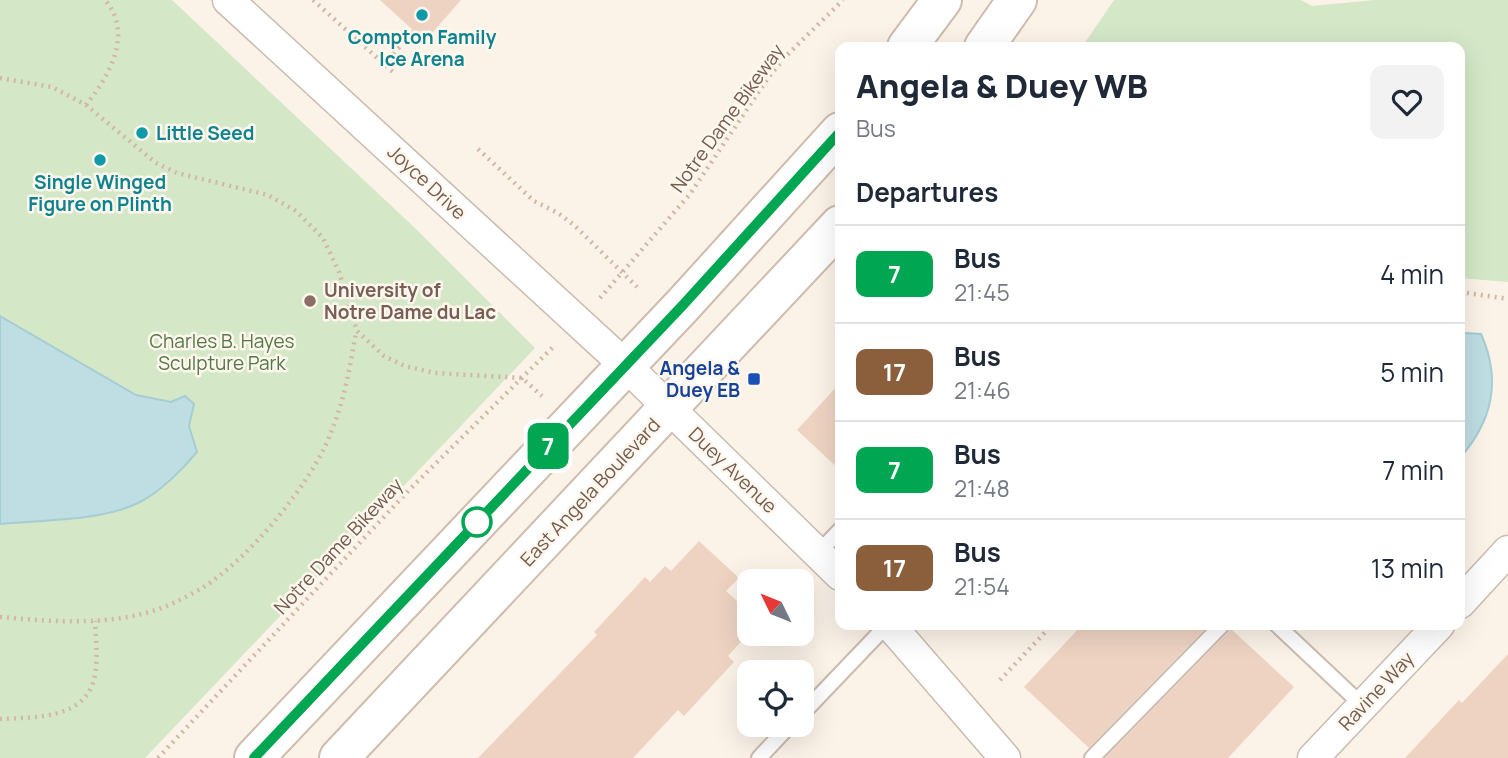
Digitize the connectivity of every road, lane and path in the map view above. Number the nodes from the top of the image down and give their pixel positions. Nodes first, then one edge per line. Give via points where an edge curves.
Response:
1 (105, 0) edge
2 (228, 0) edge
3 (313, 0) edge
4 (843, 0) edge
5 (942, 0) edge
6 (1017, 0) edge
7 (414, 31) dead end
8 (911, 42) edge
9 (988, 42) edge
10 (384, 64) junction
11 (395, 74) dead end
12 (0, 78) edge
13 (86, 105) junction
14 (835, 138) edge
15 (478, 149) dead end
16 (835, 230) edge
17 (622, 272) junction
18 (610, 287) dead end
19 (637, 287) dead end
20 (1465, 293) edge
21 (1508, 299) edge
22 (356, 331) junction
23 (544, 357) dead end
24 (625, 365) junction
25 (522, 378) junction
26 (542, 396) dead end
27 (670, 407) junction
28 (835, 535) edge
29 (1508, 551) edge
30 (818, 553) junction
31 (835, 570) edge
32 (1465, 598) edge
33 (0, 617) edge
34 (95, 621) junction
35 (883, 630) edge
36 (892, 630) edge
37 (1047, 630) edge
38 (1217, 630) edge
39 (1282, 630) edge
40 (1434, 630) edge
41 (1000, 680) dead end
42 (814, 702) edge
43 (1363, 706) junction
44 (0, 719) edge
45 (779, 737) edge
46 (158, 758) edge
47 (254, 758) edge
48 (339, 758) edge
49 (759, 758) edge
50 (1005, 758) edge
51 (1092, 758) edge
52 (1313, 758) edge

1 - 13 path via 117,23 117,46 102,85
2 - 24 street, Joyce Drive
3 - 10 path
4 - 17 path, Notre Dame Bikeway via 785,57 690,194
5 - 8 main road
6 - 9 main road
7 - 10 path
10 - 11 path
12 - 13 path via 52,88
13 - 22 path via 156,163 177,173 268,195 296,211 323,238 339,272
14 - 24 main road
15 - 17 path via 534,201 574,225
16 - 27 main road, East Angela Boulevard
17 - 18 path, Notre Dame Bikeway
17 - 19 path
20 - 21 path
22 - 25 path via 384,356 405,366 435,373
22 - 34 path via 330,437 309,477 251,546 204,587 176,603 139,615
23 - 25 path, Notre Dame Bikeway
24 - 27 street, Duey Avenue
24 - 47 main road
25 - 26 path
25 - 46 path, Notre Dame Bikeway via 411,488
27 - 30 street, Duey Avenue
27 - 48 main road, East Angela Boulevard
28 - 30 lane
29 - 32 street
30 - 31 street, Duey Avenue
33 - 34 path
34 - 44 path via 95,678 78,704 53,715
35 - 42 lane
36 - 50 street
37 - 41 path
38 - 51 lane
39 - 43 lane
40 - 43 street, Ravine Way
43 - 52 street, Ravine Way
45 - 49 lane

